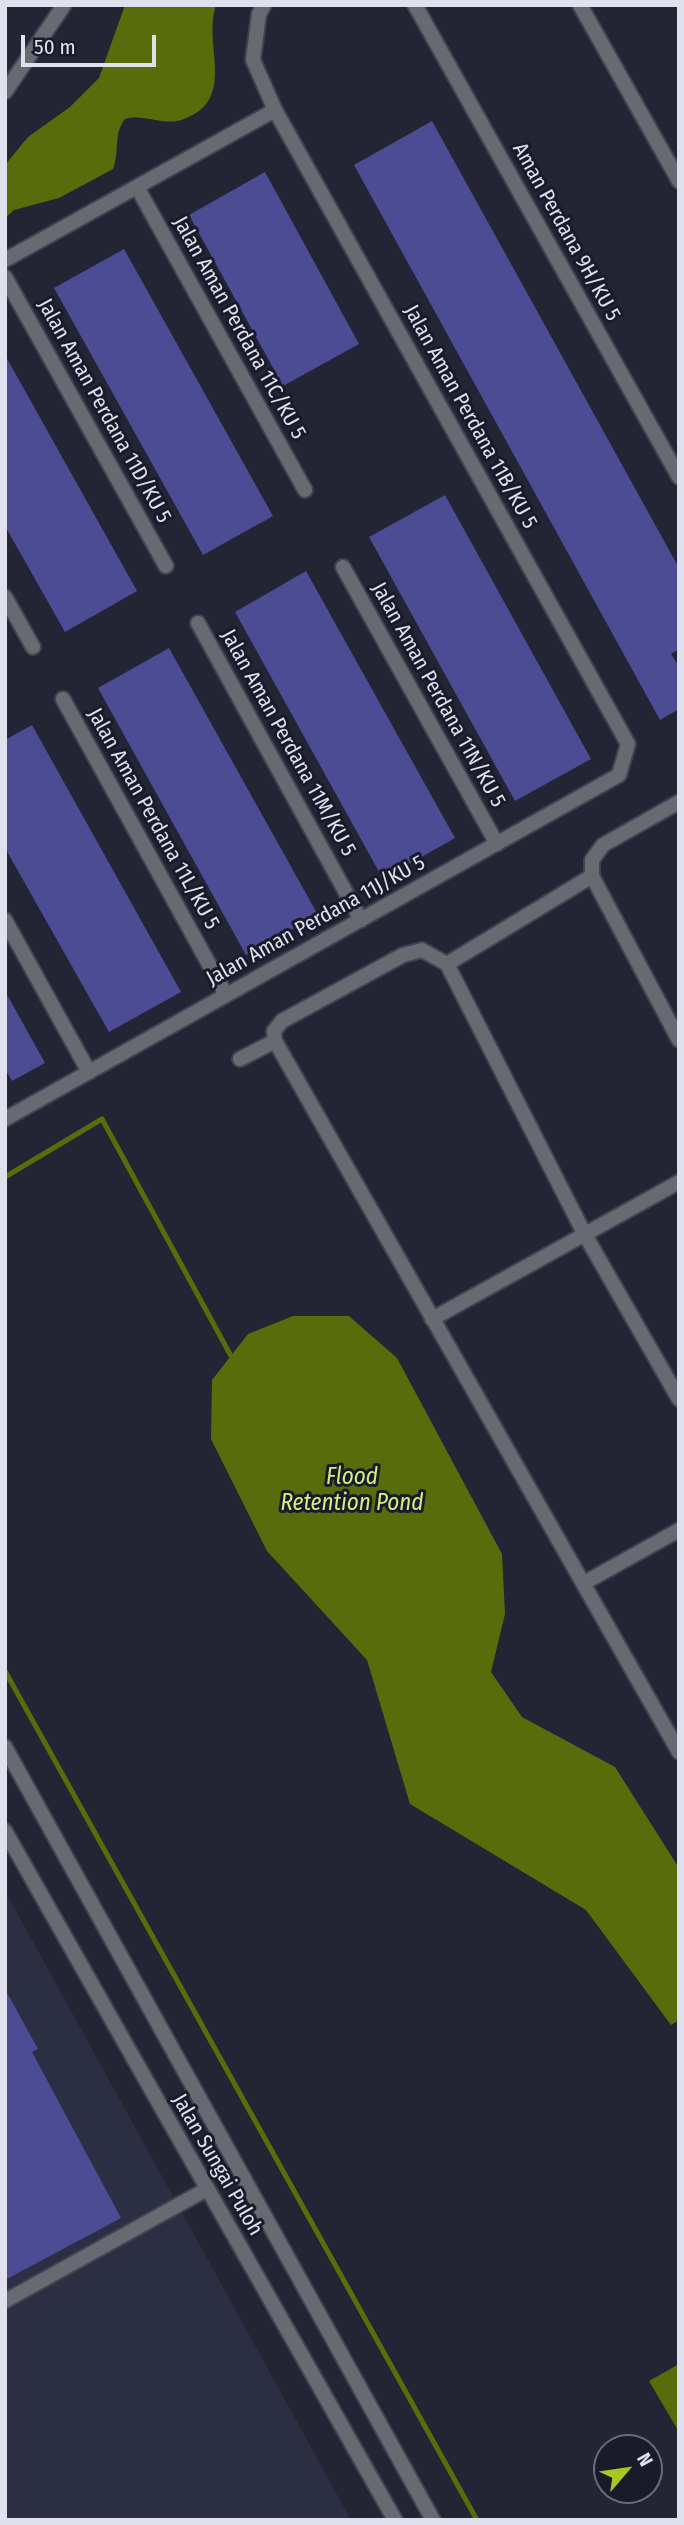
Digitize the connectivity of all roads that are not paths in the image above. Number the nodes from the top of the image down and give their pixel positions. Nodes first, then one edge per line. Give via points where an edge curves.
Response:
1 (64, 5) edge
2 (264, 5) edge
3 (580, 5) edge
4 (418, 6) edge
5 (5, 92) edge
6 (275, 110) junction
7 (679, 181) edge
8 (137, 187) junction
9 (5, 260) edge
10 (5, 277) edge
11 (679, 477) edge
12 (305, 489) dead end
13 (166, 566) dead end
14 (343, 567) dead end
15 (5, 597) edge
16 (198, 623) dead end
17 (33, 647) dead end
18 (63, 699) dead end
19 (628, 744) joint
20 (679, 802) edge
21 (497, 844) junction
22 (592, 876) junction
23 (5, 920) edge
24 (361, 920) junction
25 (447, 964) junction
26 (226, 995) junction
27 (679, 1040) edge
28 (275, 1041) junction
29 (240, 1059) dead end
30 (89, 1072) junction
31 (5, 1119) edge
32 (679, 1182) edge
33 (584, 1233) junction
34 (432, 1319) junction
35 (679, 1399) edge
36 (679, 1530) edge
37 (584, 1583) junction
38 (5, 1747) edge
39 (679, 1752) edge
40 (5, 1831) edge
41 (206, 2189) junction
42 (5, 2301) edge
43 (395, 2520) edge
44 (433, 2520) edge

1 - 5 street
2 - 6 street, Jalan Aman Perdana 11B/KU 5 via 253,60
3 - 7 street
4 - 11 street, Aman Perdana 9H/KU 5
6 - 8 street
6 - 19 street, Jalan Aman Perdana 11B/KU 5
8 - 9 street
8 - 12 street, Jalan Aman Perdana 11C/KU 5
10 - 13 street, Jalan Aman Perdana 11D/KU 5
14 - 21 street, Jalan Aman Perdana 11N/KU 5
15 - 17 street
16 - 24 street, Jalan Aman Perdana 11M/KU 5
18 - 26 street, Jalan Aman Perdana 11L/KU 5
19 - 21 street, Jalan Aman Perdana 11J/KU 5 via 619,775
20 - 22 street via 603,845 592,860
21 - 24 street, Jalan Aman Perdana 11J/KU 5
22 - 25 street
22 - 27 street
23 - 30 street
24 - 26 street, Jalan Aman Perdana 11J/KU 5
25 - 28 street via 422,950 403,955 282,1021 274,1031
25 - 33 street
26 - 30 street, Jalan Aman Perdana 11J/KU 5
28 - 29 street
28 - 34 street
30 - 31 street, Jalan Aman Perdana 11J/KU 5
32 - 33 street
33 - 34 street
33 - 35 street
34 - 37 street
36 - 37 street
37 - 39 street
38 - 44 street
40 - 41 street, Jalan Sungai Puloh
41 - 42 street
41 - 43 street, Jalan Sungai Puloh

